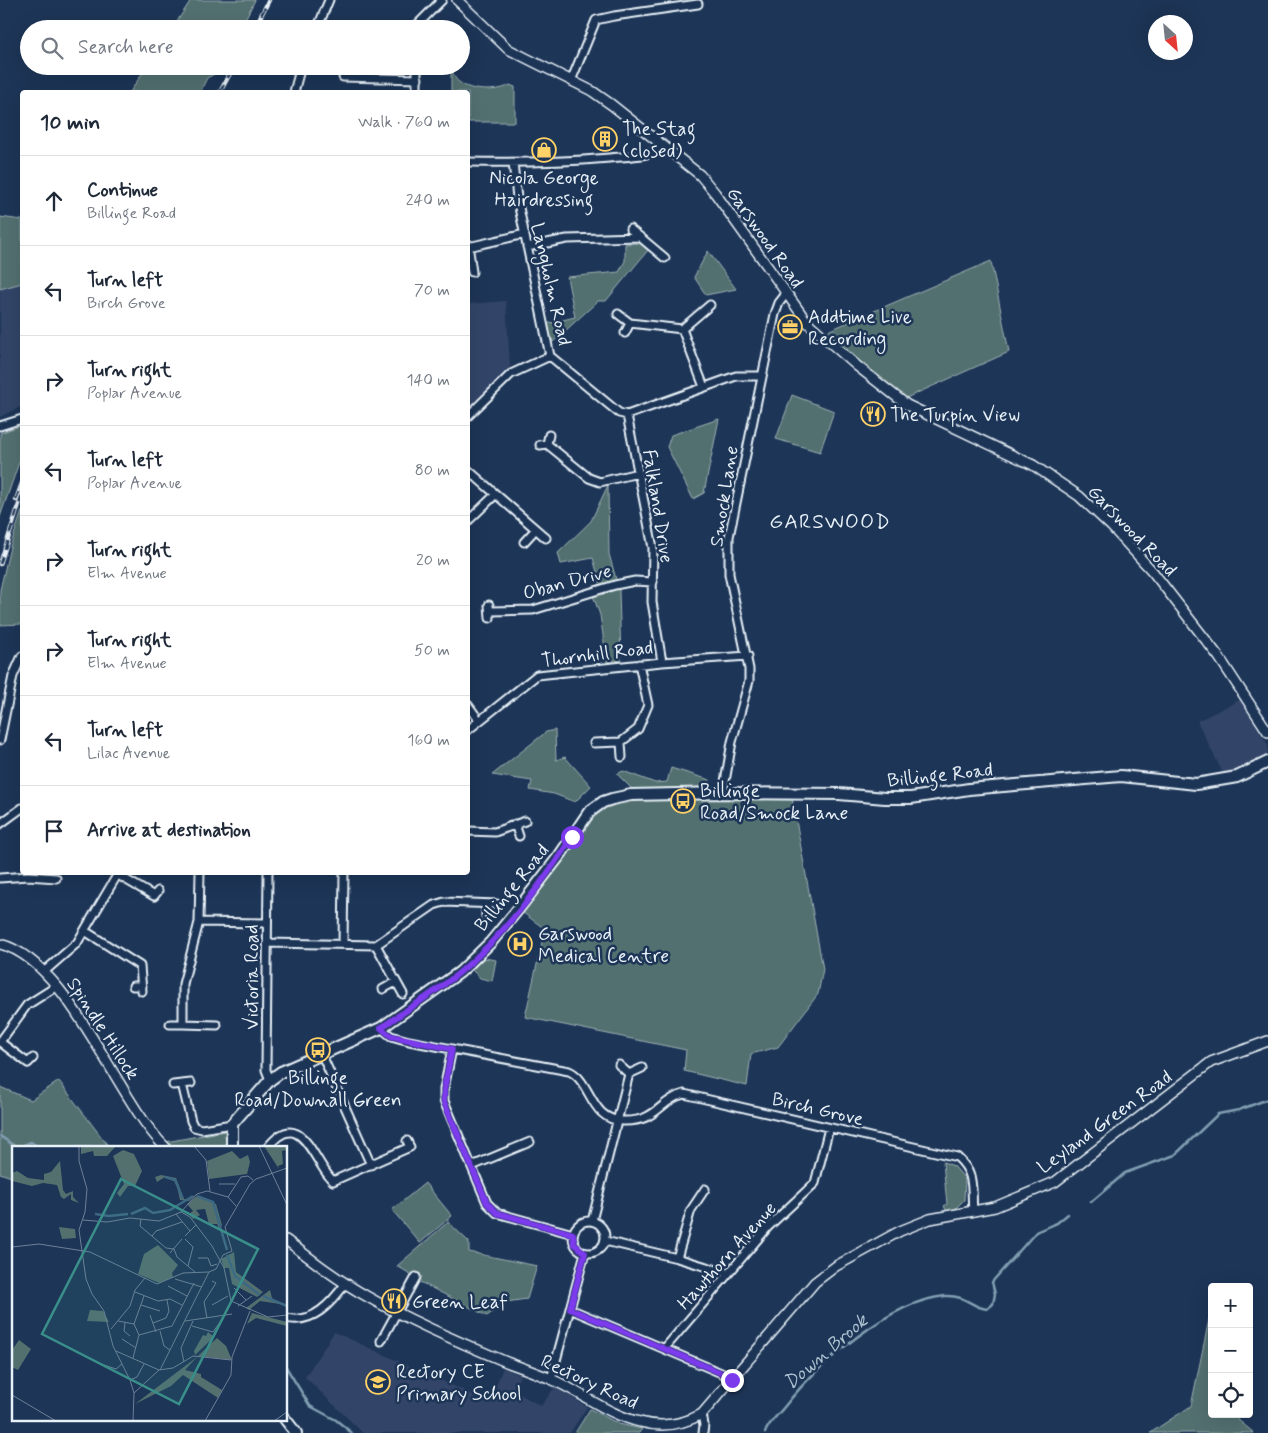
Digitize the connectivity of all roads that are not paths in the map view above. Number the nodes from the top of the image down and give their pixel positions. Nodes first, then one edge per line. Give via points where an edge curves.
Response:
1 (329, 0) edge
2 (442, 0) edge
3 (457, 0) edge
4 (698, 4) dead end
5 (321, 20) edge
6 (423, 20) edge
7 (299, 75) edge
8 (418, 75) edge
9 (343, 76) dead end
10 (358, 77) joint
11 (418, 79) junction
12 (571, 81) junction
13 (295, 90) edge
14 (418, 90) edge
15 (665, 148) junction
16 (470, 162) edge
17 (513, 163) junction
18 (630, 229) dead end
19 (525, 234) junction
20 (640, 237) junction
21 (470, 245) edge
22 (527, 247) junction
23 (470, 258) edge
24 (665, 258) dead end
25 (472, 272) dead end
26 (786, 294) junction
27 (710, 306) dead end
28 (618, 314) dead end
29 (630, 323) junction
30 (682, 329) junction
31 (625, 333) dead end
32 (550, 356) junction
33 (761, 376) junction
34 (704, 387) junction
35 (470, 414) edge
36 (627, 415) junction
37 (20, 420) edge
38 (0, 426) edge
39 (549, 435) dead end
40 (470, 472) edge
41 (638, 473) junction
42 (495, 495) junction
43 (470, 519) edge
44 (535, 530) junction
45 (546, 538) dead end
46 (524, 542) dead end
47 (653, 582) junction
48 (490, 612) dead end
49 (748, 656) junction
50 (20, 660) edge
51 (662, 662) junction
52 (639, 664) junction
53 (470, 708) edge
54 (480, 720) junction
55 (470, 728) edge
56 (1268, 732) edge
57 (0, 740) edge
58 (594, 742) dead end
59 (621, 742) junction
60 (622, 757) dead end
61 (1268, 762) edge
62 (723, 793) junction
63 (20, 809) edge
64 (525, 821) dead end
65 (0, 824) edge
66 (515, 824) junction
67 (470, 831) edge
68 (520, 836) dead end
69 (34, 875) edge
70 (48, 875) edge
71 (118, 875) edge
72 (121, 875) edge
73 (200, 875) edge
74 (268, 875) edge
75 (344, 875) edge
76 (0, 878) edge
77 (56, 878) dead end
78 (157, 895) dead end
79 (486, 904) junction
80 (497, 904) dead end
81 (486, 916) dead end
82 (199, 922) junction
83 (267, 923) junction
84 (85, 931) junction
85 (267, 943) junction
86 (0, 944) edge
87 (343, 944) junction
88 (376, 945) junction
89 (45, 971) junction
90 (396, 982) junction
91 (57, 986) junction
92 (133, 986) dead end
93 (383, 989) dead end
94 (402, 994) dead end
95 (170, 1024) dead end
96 (182, 1024) junction
97 (217, 1025) dead end
98 (381, 1028) junction
99 (1268, 1041) edge
100 (452, 1049) junction
101 (321, 1053) junction
102 (33, 1058) dead end
103 (619, 1065) dead end
104 (642, 1068) dead end
105 (629, 1074) junction
106 (270, 1080) junction
107 (191, 1082) dead end
108 (182, 1084) junction
109 (173, 1085) dead end
110 (619, 1121) junction
111 (232, 1124) junction
112 (829, 1128) junction
113 (407, 1141) dead end
114 (530, 1142) dead end
115 (164, 1146) edge
116 (232, 1146) edge
117 (269, 1146) edge
118 (371, 1165) junction
119 (472, 1166) junction
120 (705, 1189) dead end
121 (973, 1212) junction
122 (592, 1221) junction
123 (573, 1234) junction
124 (288, 1241) edge
125 (605, 1241) junction
126 (585, 1253) junction
127 (677, 1258) junction
128 (727, 1273) junction
129 (416, 1277) dead end
130 (346, 1283) junction
131 (570, 1309) junction
132 (398, 1312) junction
133 (288, 1318) edge
134 (381, 1341) dead end
135 (665, 1348) junction
136 (551, 1379) junction
137 (732, 1380) junction
138 (702, 1414) junction
139 (286, 1420) edge
140 (296, 1433) edge
141 (703, 1433) edge

1 - 5 street
2 - 6 street
3 - 12 street, Garswood Road via 508,49
4 - 12 street via 596,20
7 - 13 street
8 - 11 street
9 - 10 street
10 - 11 street
11 - 14 street
12 - 15 street, Garswood Road via 612,104
15 - 17 street via 654,154
15 - 26 street, Garswood Road via 700,175 712,189
16 - 17 street
17 - 19 street, Langholm Road
18 - 20 street
19 - 21 street
19 - 22 street, Langholm Road
20 - 22 street via 567,239
20 - 24 street
22 - 32 street, Langholm Road
23 - 25 street
26 - 33 street, Smock Lane via 775,314
26 - 56 street, Garswood Road via 807,322 907,406 1021,459 1079,496 1153,572 1219,657
27 - 30 street
28 - 29 street
29 - 30 street
29 - 31 street
30 - 34 street
32 - 35 street via 511,374
32 - 36 street, Langholm Road via 619,413
33 - 34 street via 736,376
33 - 49 street, Smock Lane via 729,537 729,574
34 - 36 street
36 - 41 street, Falkland Drive
37 - 38 street
39 - 41 street via 544,445 588,478 600,482
40 - 42 street
41 - 47 street, Falkland Drive via 653,548
42 - 43 street
42 - 44 street
44 - 45 street
44 - 46 street
47 - 48 street, Oban Drive via 615,585 533,610
47 - 51 street, Falkland Drive via 652,602
49 - 51 street, Thornhill Road
49 - 62 street, Smock Lane via 749,681 732,742
50 - 57 street via 13,676
51 - 52 street, Thornhill Road
52 - 54 street, Thornhill Road via 537,675
52 - 59 street via 648,705 638,729
53 - 54 street
54 - 55 street, Thornhill Road
58 - 59 street
59 - 60 street
61 - 62 main road, Billinge Road via 1237,777 1196,784 1121,776 970,789 911,798
62 - 98 main road, Billinge Road via 630,795 595,807 491,942 451,979
63 - 65 street
64 - 66 street
66 - 67 street via 495,832
66 - 68 street
69 - 76 street
70 - 77 street
71 - 84 street
72 - 78 street
73 - 82 street
74 - 83 street, Victoria Road
75 - 87 street
79 - 80 street
79 - 81 street
79 - 88 street via 434,904
82 - 83 street
82 - 96 street via 183,984
83 - 85 street, Victoria Road
84 - 89 street via 68,952
84 - 92 street via 140,966 142,989
85 - 87 street
85 - 106 street, Victoria Road via 266,1070
86 - 89 street, Spindle Hillock via 23,954
87 - 88 street
88 - 90 street
89 - 91 street, Spindle Hillock
90 - 93 street
90 - 94 street
91 - 102 street via 27,1005 0,1042 28,1063
91 - 115 street, Spindle Hillock
95 - 96 street
96 - 97 street
98 - 100 street via 391,1036
98 - 101 main road, Billinge Road
99 - 121 street, Leyland Green Road via 1211,1062 1055,1182 995,1207
100 - 110 street via 569,1071 580,1078 596,1107
100 - 119 street via 444,1102
101 - 106 main road, Billinge Road
101 - 118 street
103 - 105 street
104 - 105 street
105 - 110 street
106 - 111 main road, Billinge Road
107 - 108 street
108 - 109 street
108 - 111 street via 194,1127 202,1129
110 - 112 street, Birch Grove via 650,1116 670,1100 684,1094
110 - 122 street
111 - 116 main road
112 - 121 street, Birch Grove via 957,1157 971,1176
112 - 128 street, Hawthorn Avenue via 816,1183 768,1227
113 - 118 street via 410,1146
114 - 119 street
117 - 118 street via 276,1136 291,1130 304,1140 333,1181
119 - 123 street via 487,1203 497,1213
120 - 127 street via 691,1210
121 - 137 street, Leyland Green Road via 930,1219 825,1273
122 - 123 street via 582,1222
122 - 125 street via 601,1226
123 - 126 street via 574,1244
124 - 130 street, Rectory Road
125 - 126 street via 595,1252
125 - 127 street
126 - 131 street
127 - 128 street
128 - 135 street, Hawthorn Avenue
129 - 132 street
130 - 132 street, Rectory Road
130 - 133 street via 326,1308 298,1320
131 - 135 street
131 - 136 street
132 - 134 street
132 - 136 street, Rectory Road
135 - 137 street
136 - 138 street, Rectory Road via 617,1415 640,1422 675,1424
137 - 138 street, Leyland Green Road
138 - 141 street
139 - 140 main road

